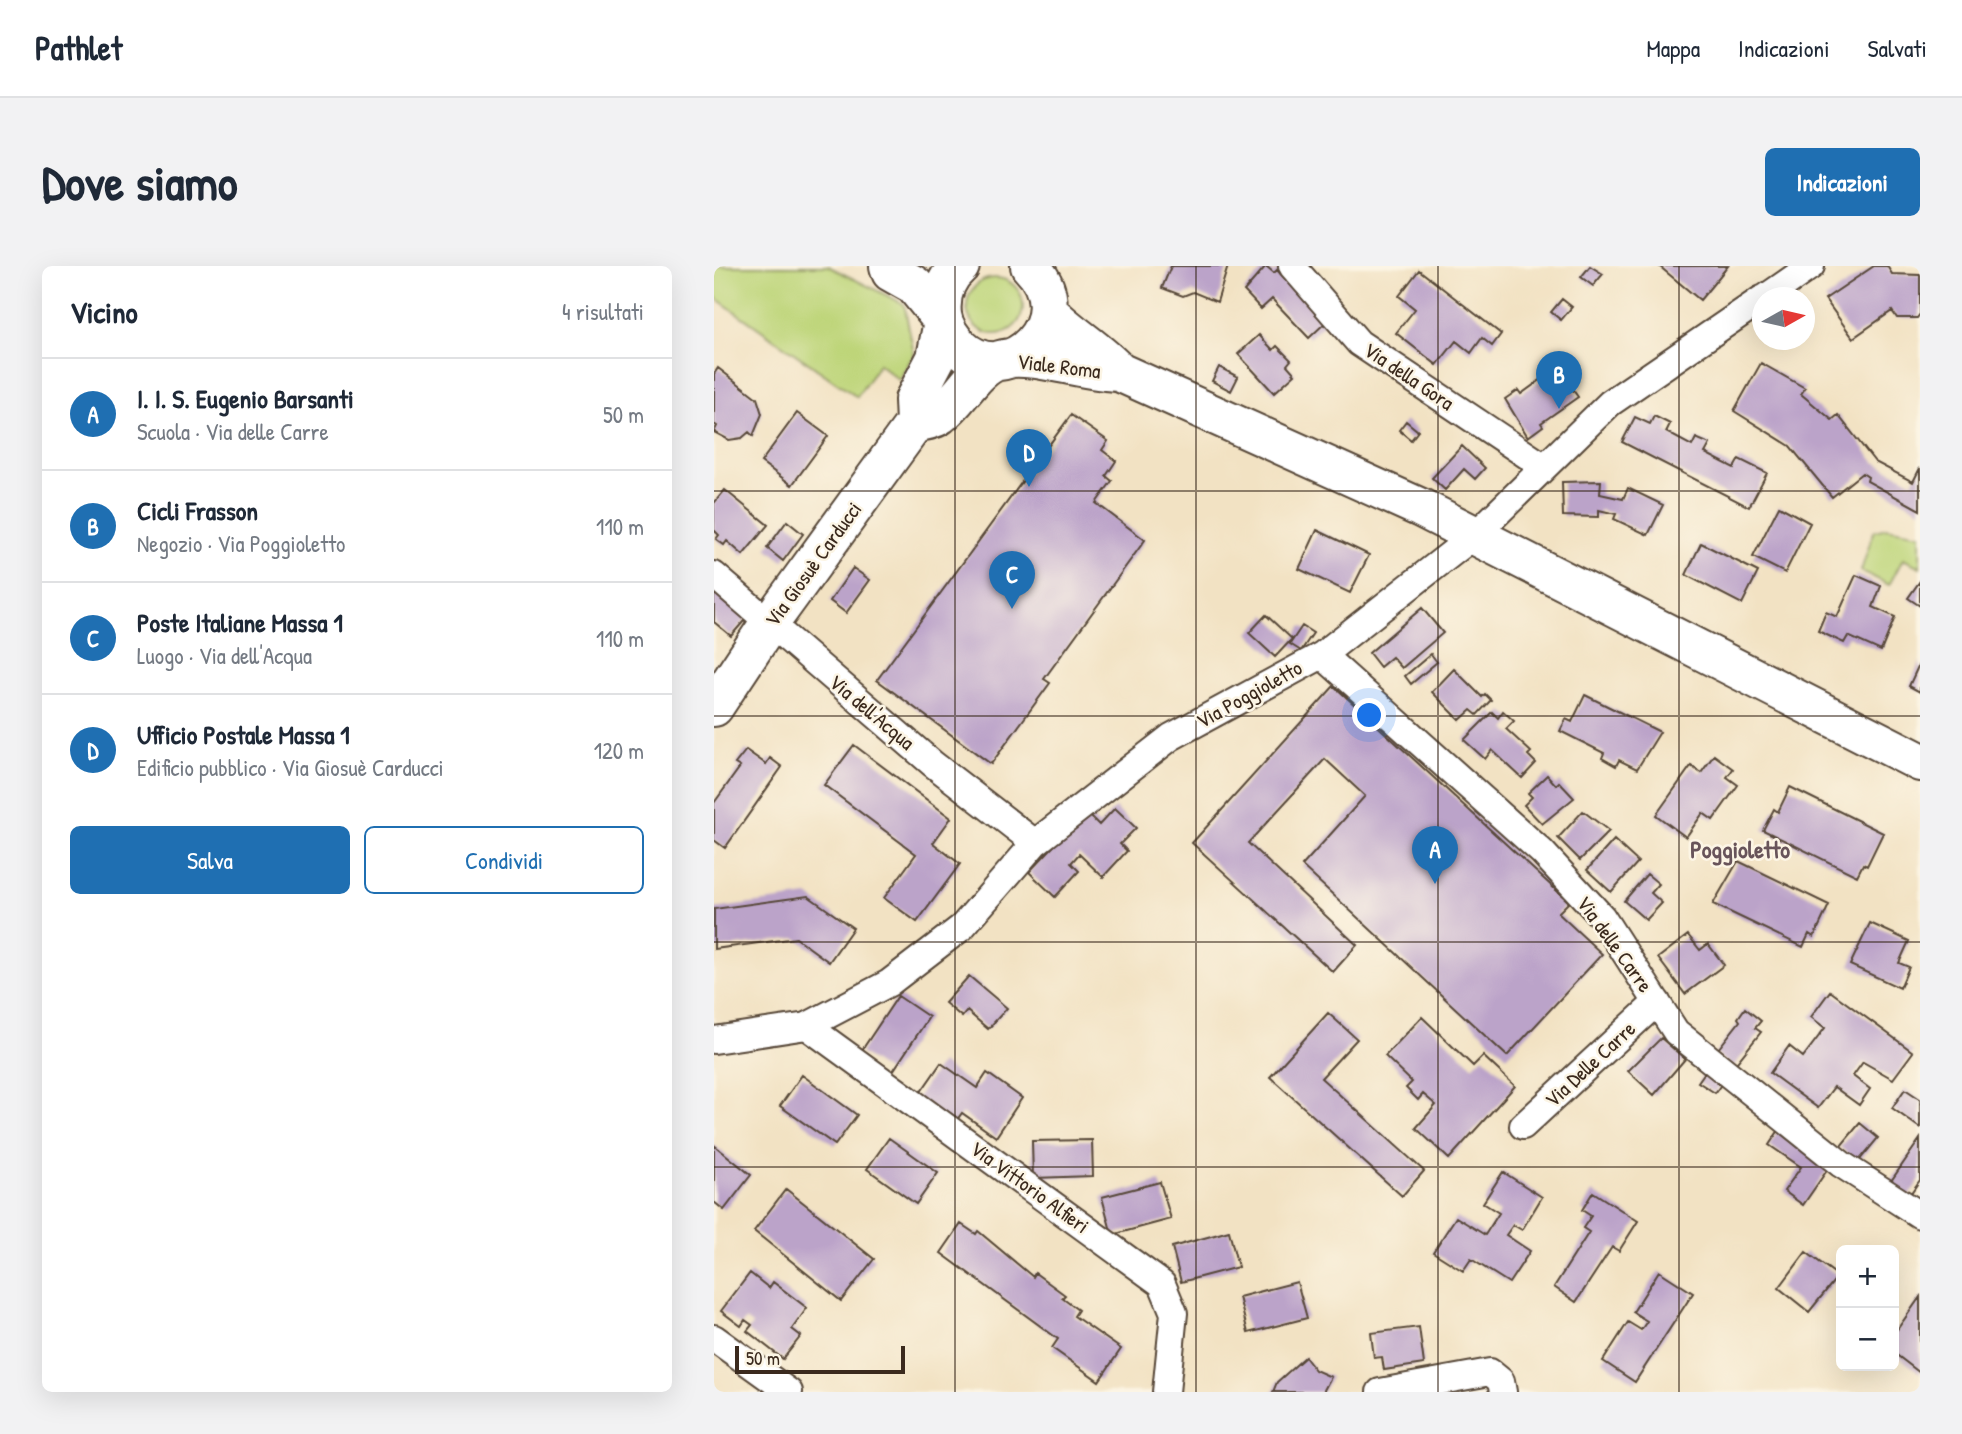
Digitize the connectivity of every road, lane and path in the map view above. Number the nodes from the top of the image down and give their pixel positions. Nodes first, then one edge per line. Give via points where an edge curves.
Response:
1 (889, 266) edge
2 (960, 266) edge
3 (1292, 266) edge
4 (1811, 266) edge
5 (1045, 284) edge
6 (1780, 287) edge
7 (1752, 306) edge
8 (943, 321) junction
9 (1000, 360) junction
10 (1118, 372) junction
11 (915, 423) junction
12 (1543, 466) junction
13 (1475, 535) junction
14 (714, 575) edge
15 (769, 624) junction
16 (1322, 655) junction
17 (714, 707) edge
18 (1920, 762) edge
19 (1035, 843) junction
20 (1657, 1002) junction
21 (807, 1026) junction
22 (714, 1040) edge
23 (1522, 1126) dead end
24 (1920, 1215) edge
25 (714, 1338) edge
26 (789, 1392) edge
27 (1166, 1392) edge
28 (1380, 1392) edge
29 (1503, 1392) edge

1 - 8 main road via 891,272 914,285
2 - 8 main road, Via Giosuè Carducci via 946,284 941,302
3 - 12 street, Via della Gora via 1359,343
4 - 6 street, Via Poggioletto
5 - 9 main road via 1044,329 1018,355
5 - 10 main road via 1072,334
7 - 12 street, Via Poggioletto via 1610,403
8 - 9 main road, Viale Roma via 964,351 981,359
8 - 11 main road, Via Giosuè Carducci via 936,358 914,400
9 - 10 main road, Viale Roma
9 - 11 main road via 979,374 939,417
10 - 13 main road
11 - 15 main road, Via Giosuè Carducci
12 - 13 street, Via Poggioletto
13 - 16 street, Via Poggioletto
13 - 18 main road
14 - 15 street, Via dell'Acqua
15 - 17 main road, Via Giosuè Carducci
15 - 19 street, Via dell'Acqua via 933,764
16 - 19 street, Via Poggioletto via 1171,737
16 - 20 street, Via delle Carre via 1542,852 1602,916
19 - 21 street, Via Poggioletto via 962,927 889,983
20 - 23 street, Via Delle Carre
20 - 24 street, Via delle Carre via 1676,1032 1841,1164
21 - 22 street, Via Poggioletto
21 - 27 street, Via Vittorio Alfieri via 1162,1284 1174,1313
25 - 26 street
28 - 29 street via 1490,1372 1501,1381

